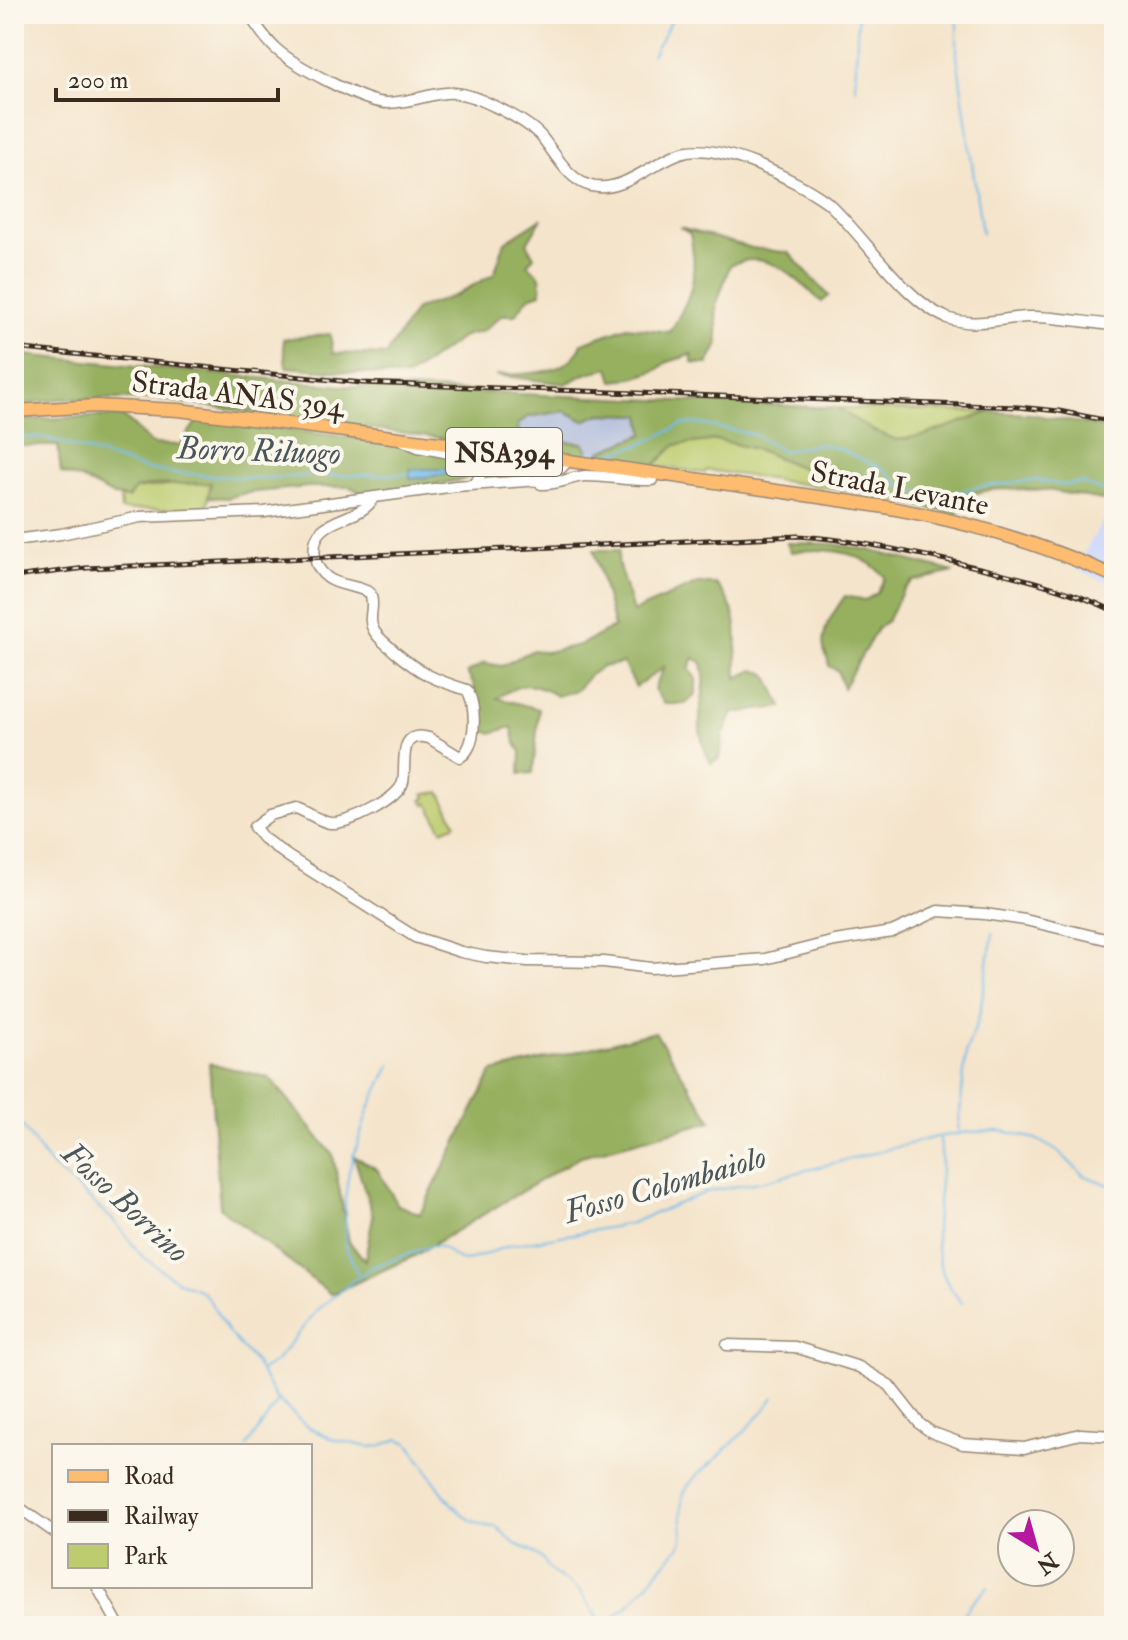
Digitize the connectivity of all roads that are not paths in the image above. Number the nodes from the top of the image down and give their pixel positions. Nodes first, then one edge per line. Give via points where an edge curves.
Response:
1 (248, 14) edge
2 (1114, 325) edge
3 (14, 413) edge
4 (403, 440) junction
5 (566, 470) junction
6 (713, 482) junction
7 (475, 484) junction
8 (373, 498) junction
9 (14, 540) edge
10 (1073, 561) junction
11 (1114, 577) edge
12 (1114, 941) edge
13 (727, 1345) dead end
14 (1114, 1436) edge
15 (14, 1504) edge
16 (52, 1531) edge
17 (98, 1588) edge
18 (1114, 1616) edge
19 (119, 1626) edge
20 (1099, 1626) edge

1 - 2 street via 280,52 363,98 387,103 454,92 491,104 539,134 570,174 591,186 620,182 693,150 777,174 827,202 905,285 948,318 986,322 1030,317
3 - 4 main road, Strada ANAS 394 / NSA394 via 142,406
4 - 5 main road, Strada ANAS 394 / NSA394
4 - 7 street via 476,458 483,471
5 - 6 main road, Strada Levante
5 - 6 main road, Strada Levante
5 - 7 street via 543,480
6 - 10 main road, Strada Levante via 916,512 1013,538
7 - 8 street
8 - 9 street via 264,512 140,517
8 - 12 street via 364,510 321,532 314,546 317,564 328,578 370,593 373,629 419,672 467,690 473,728 469,747 460,757 429,738 411,740 403,784 373,809 346,821 326,822 296,808 270,815 254,827 289,857 389,922 461,952 651,968 779,957 892,932 938,911 1025,920
10 - 11 main road, Strada Levante
10 - 11 main road, Strada Levante
13 - 14 street via 795,1347 859,1367 889,1385 920,1424 963,1444 1024,1448 1080,1434
15 - 16 street
17 - 19 street
18 - 20 street

